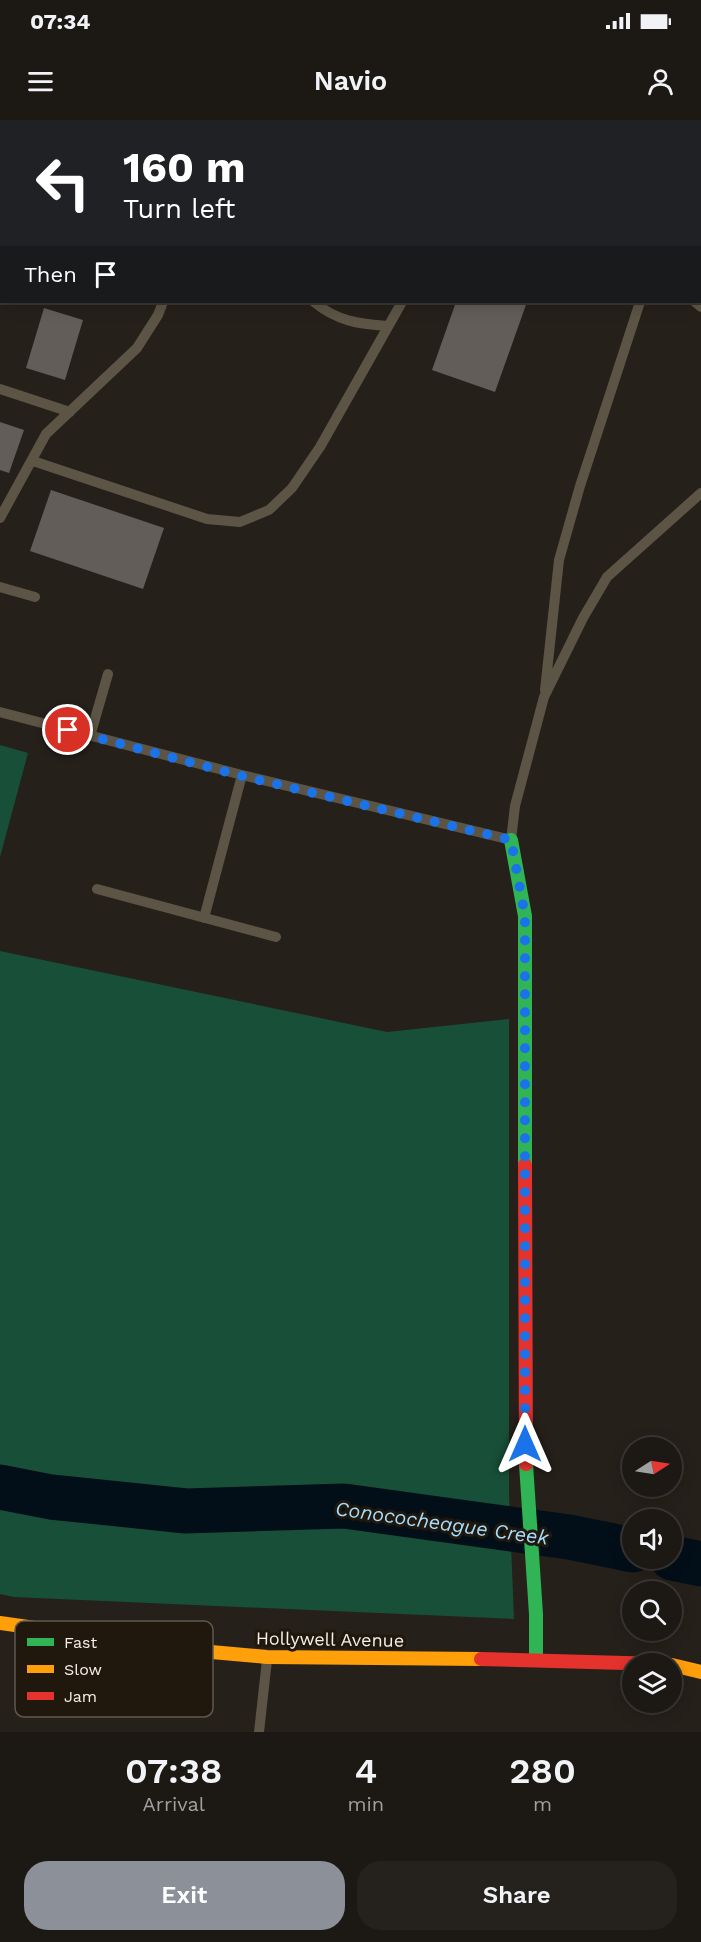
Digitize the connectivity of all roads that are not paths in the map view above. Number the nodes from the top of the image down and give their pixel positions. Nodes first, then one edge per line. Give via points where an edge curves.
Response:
1 (163, 303) edge
2 (315, 303) edge
3 (401, 303) edge
4 (640, 303) edge
5 (388, 326) junction
6 (0, 389) edge
7 (70, 412) junction
8 (33, 461) junction
9 (701, 493) edge
10 (0, 518) edge
11 (0, 587) edge
12 (35, 597) dead end
13 (108, 674) dead end
14 (544, 697) junction
15 (0, 712) edge
16 (90, 736) junction
17 (242, 776) junction
18 (511, 840) junction
19 (97, 889) dead end
20 (204, 918) junction
21 (276, 937) dead end
22 (0, 1623) edge
23 (15, 1625) edge
24 (213, 1652) edge
25 (267, 1657) junction
26 (536, 1659) junction
27 (622, 1662) edge
28 (682, 1667) edge
29 (701, 1672) edge
30 (260, 1732) edge

1 - 7 lane via 137,348
2 - 5 lane via 327,313 357,324
3 - 5 lane
4 - 14 lane via 559,560
5 - 8 lane via 320,447 292,488 269,510 240,522 207,519
6 - 7 lane
7 - 8 lane via 46,434
8 - 10 lane
9 - 14 lane via 607,577
11 - 12 lane
13 - 16 lane
14 - 18 lane via 515,806
15 - 16 lane
16 - 17 lane
17 - 18 lane
17 - 20 lane
18 - 26 street via 525,916 525,1444
19 - 20 lane
20 - 21 lane
22 - 23 street, Hollywell Avenue
24 - 25 street, Hollywell Avenue
25 - 26 street, Hollywell Avenue
25 - 30 lane
26 - 27 street, Hollywell Avenue
28 - 29 street

